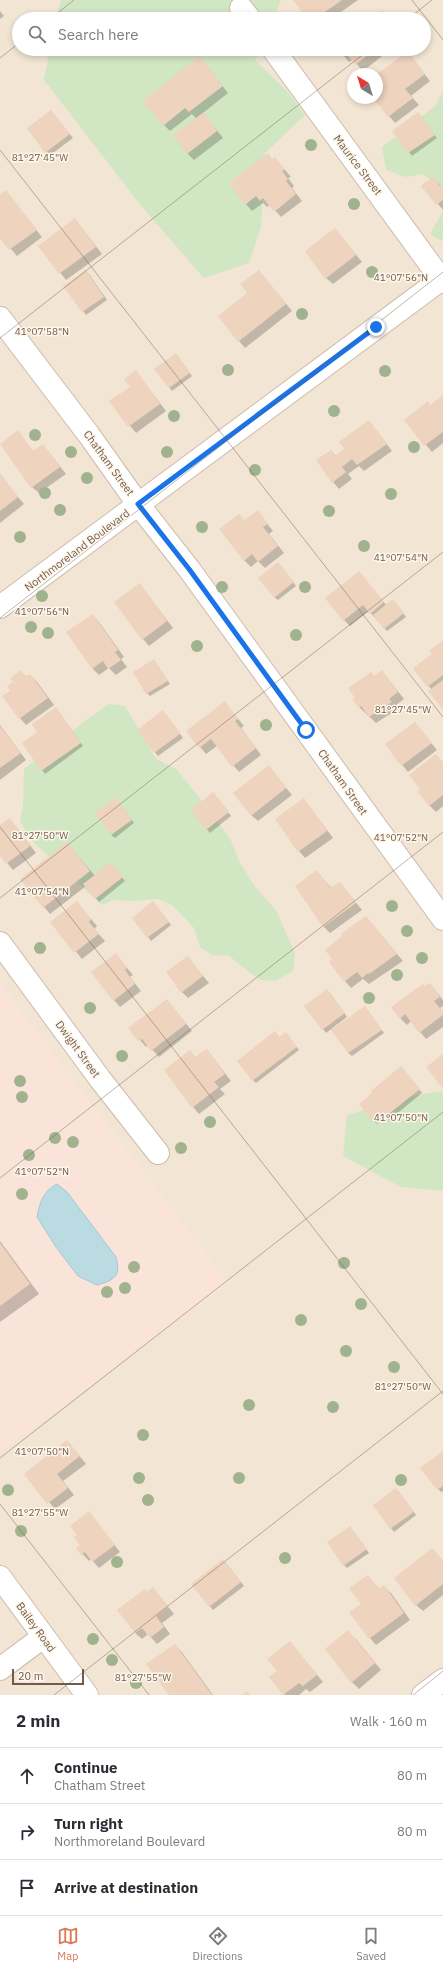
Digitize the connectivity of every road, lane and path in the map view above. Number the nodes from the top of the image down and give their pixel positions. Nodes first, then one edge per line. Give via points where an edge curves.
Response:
1 (278, 56) edge
2 (442, 280) edge
3 (0, 318) edge
4 (138, 504) junction
5 (0, 607) edge
6 (443, 919) edge
7 (0, 943) edge
8 (158, 1154) dead end
9 (0, 1577) edge
10 (43, 1637) junction
11 (0, 1669) edge
12 (443, 1680) edge
13 (87, 1695) edge
14 (423, 1695) edge

1 - 2 street, Maurice Street
2 - 4 street, Northmoreland Boulevard
3 - 4 street, Chatham Street via 85,429
4 - 5 street, Northmoreland Boulevard
4 - 6 street, Chatham Street via 193,575
7 - 8 street, Dwight Street
9 - 10 street, Bailey Road
10 - 11 street
10 - 13 street, Bailey Road
12 - 14 street

